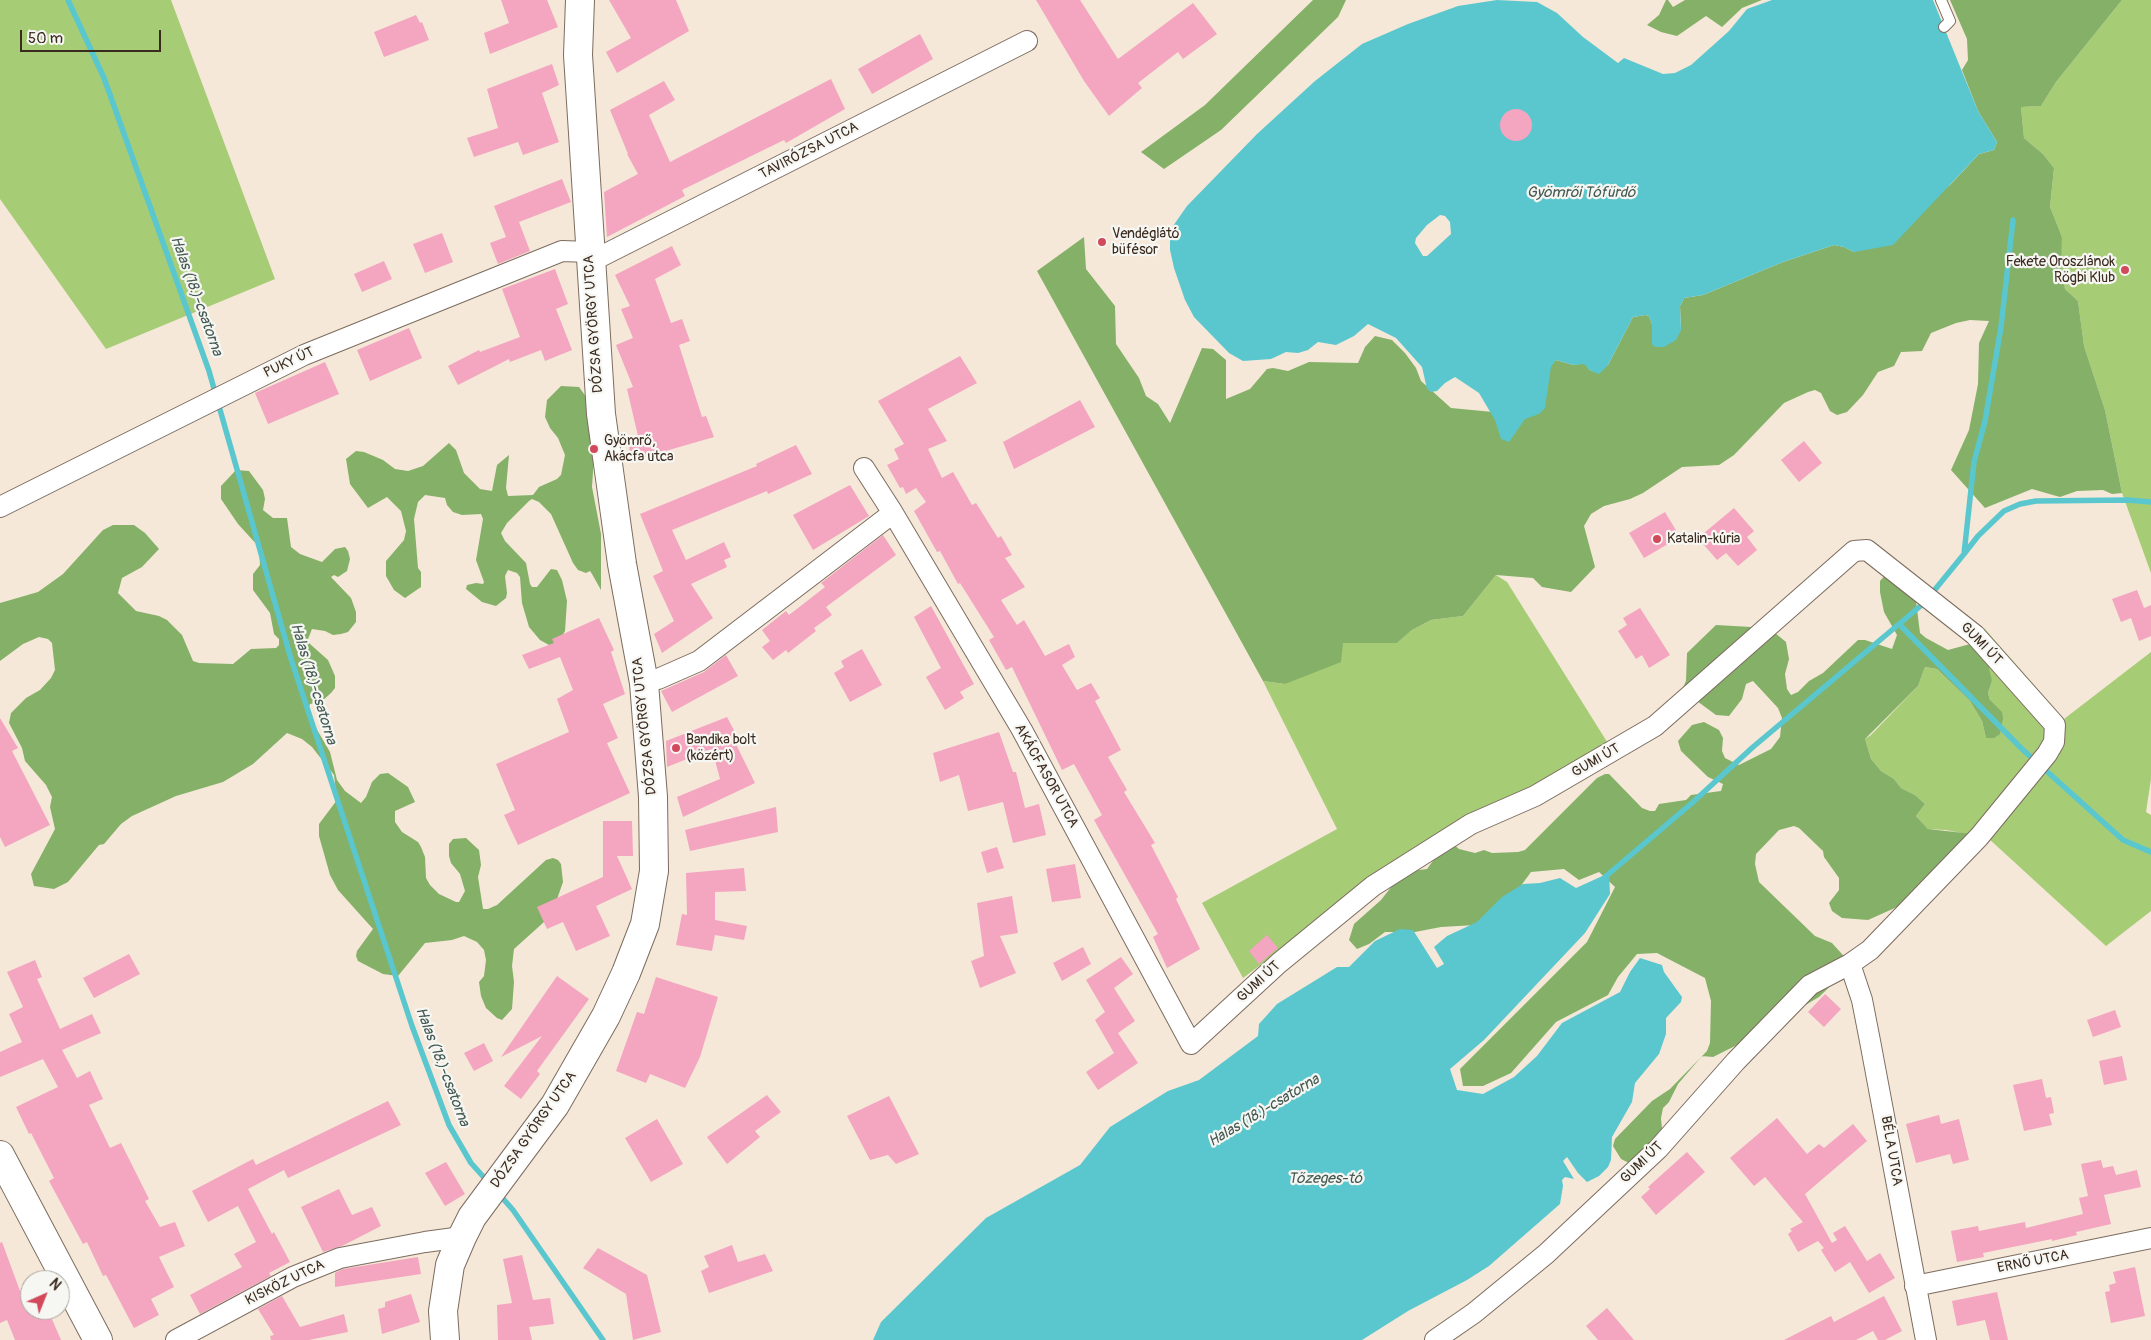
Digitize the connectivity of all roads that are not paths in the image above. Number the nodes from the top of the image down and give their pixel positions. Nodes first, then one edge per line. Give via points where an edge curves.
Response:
1 (580, 0) edge
2 (1941, 0) edge
3 (1944, 27) dead end
4 (1027, 41) dead end
5 (590, 257) junction
6 (864, 468) dead end
7 (0, 507) edge
8 (893, 513) junction
9 (644, 683) junction
10 (1850, 964) junction
11 (1191, 1044) joint
12 (0, 1155) edge
13 (467, 1227) junction
14 (2151, 1238) edge
15 (1915, 1286) junction
16 (98, 1340) edge
17 (176, 1340) edge
18 (445, 1340) edge
19 (1435, 1340) edge
20 (1926, 1340) edge

1 - 5 main road, DÓZSA GYÖRGY UTCA via 578,54
2 - 3 lane via 1950,21
4 - 5 street, TAVIRÓZSA UTCA
5 - 7 street, PUKY ÚT via 562,251 304,355
5 - 9 main road, DÓZSA GYÖRGY UTCA via 601,414 622,564
6 - 8 street, AKÁCFASOR UTCA
8 - 9 street via 699,661
8 - 11 street, AKÁCFASOR UTCA via 1022,730
9 - 13 main road, DÓZSA GYÖRGY UTCA via 653,798 654,871 645,924 606,1016 580,1063 555,1105
10 - 11 street, GUMI ÚT via 1870,950 1979,837 2047,754 2054,742 2055,726 1975,635 1867,550 1854,551 1655,726 1535,796 1471,824 1373,886 1279,963
10 - 15 street, BÉLA UTCA via 1869,1033
10 - 19 street, GUMI ÚT via 1810,985 1736,1061 1658,1150 1546,1254 1474,1313
12 - 16 main road
13 - 17 street, KISKÖZ UTCA via 425,1242 340,1258 293,1277
13 - 18 main road, DÓZSA GYÖRGY UTCA via 450,1265 443,1311
14 - 15 street, ERNŐ UTCA
15 - 20 street, BÉLA UTCA

